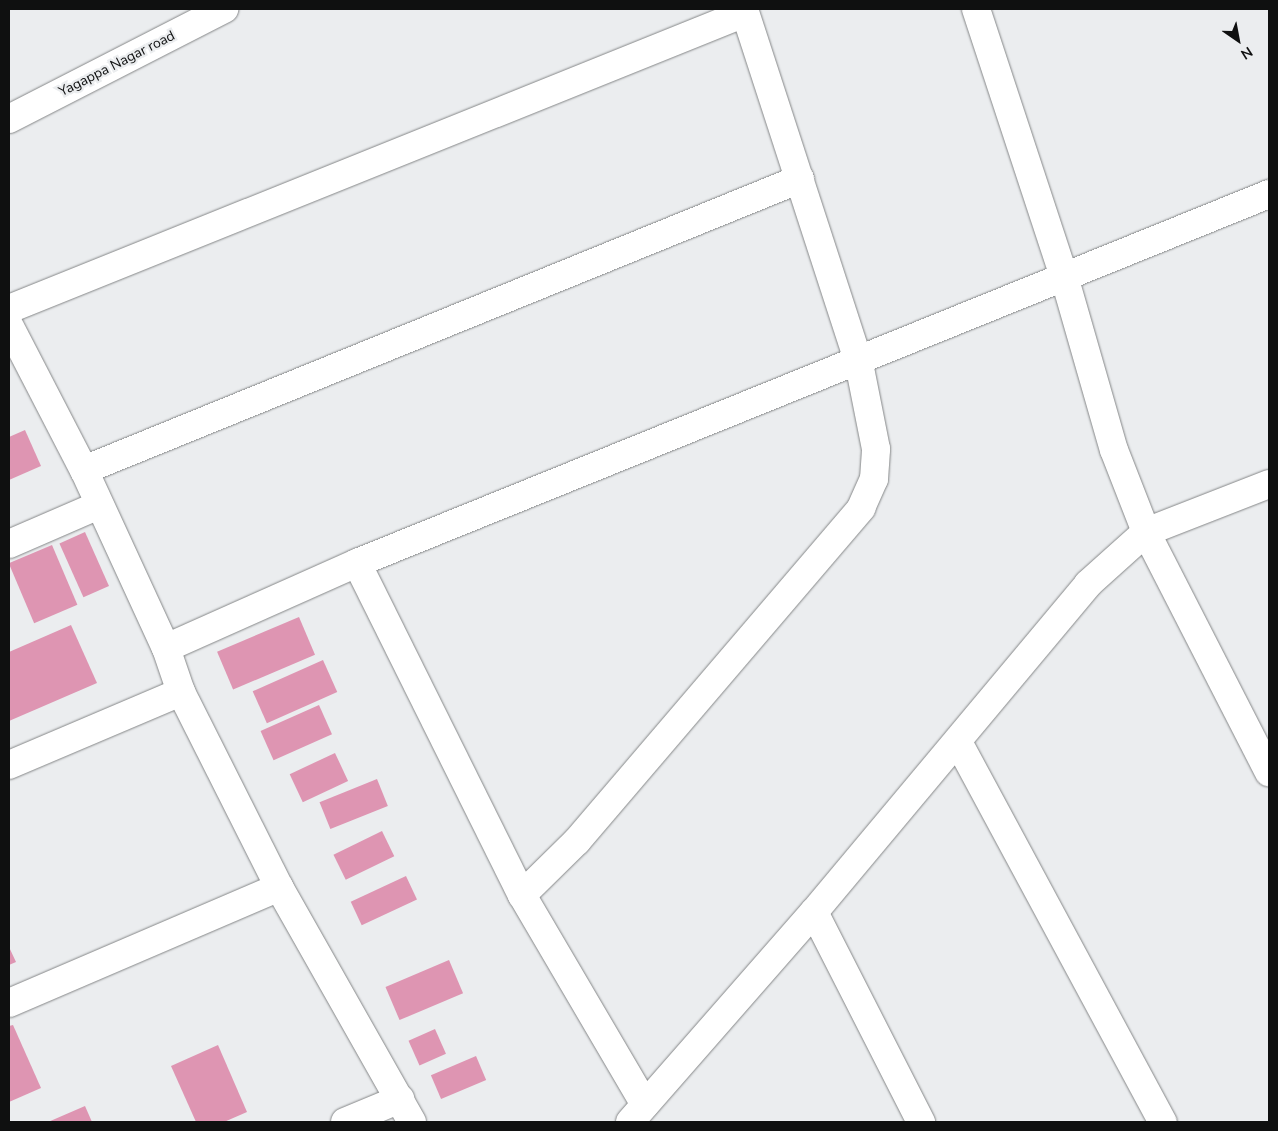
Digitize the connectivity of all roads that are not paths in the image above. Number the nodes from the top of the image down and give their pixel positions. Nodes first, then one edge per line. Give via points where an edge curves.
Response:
1 (224, 9) edge
2 (976, 9) edge
3 (745, 11) edge
4 (9, 120) edge
5 (800, 179) junction
6 (1269, 194) edge
7 (1064, 276) junction
8 (9, 309) edge
9 (12, 341) edge
10 (859, 363) junction
11 (84, 470) junction
12 (1269, 484) edge
13 (99, 505) junction
14 (1146, 532) junction
15 (9, 544) edge
16 (357, 563) junction
17 (166, 648) junction
18 (181, 692) junction
19 (958, 742) junction
20 (1265, 756) edge
21 (9, 765) edge
22 (279, 887) junction
23 (522, 895) junction
24 (814, 912) junction
25 (9, 1003) edge
26 (406, 1111) edge
27 (638, 1114) edge
28 (345, 1122) edge
29 (921, 1122) edge
30 (1164, 1122) edge

1 - 4 street, Yagappa Nagar road
2 - 7 street
3 - 5 street
3 - 8 street
5 - 10 street
5 - 11 street
6 - 7 street
7 - 10 street
7 - 14 street via 1114,450
9 - 11 street
10 - 16 street
10 - 23 street via 876,449 874,479 861,508 577,841
11 - 13 street
12 - 14 street
13 - 15 street
13 - 17 street
14 - 19 street via 1088,584
14 - 20 street
16 - 17 street
16 - 23 street
17 - 18 street
18 - 21 street
18 - 22 street
19 - 24 street
19 - 30 street
22 - 25 street
22 - 26 street
23 - 27 street
24 - 27 street
24 - 29 street
26 - 28 street

